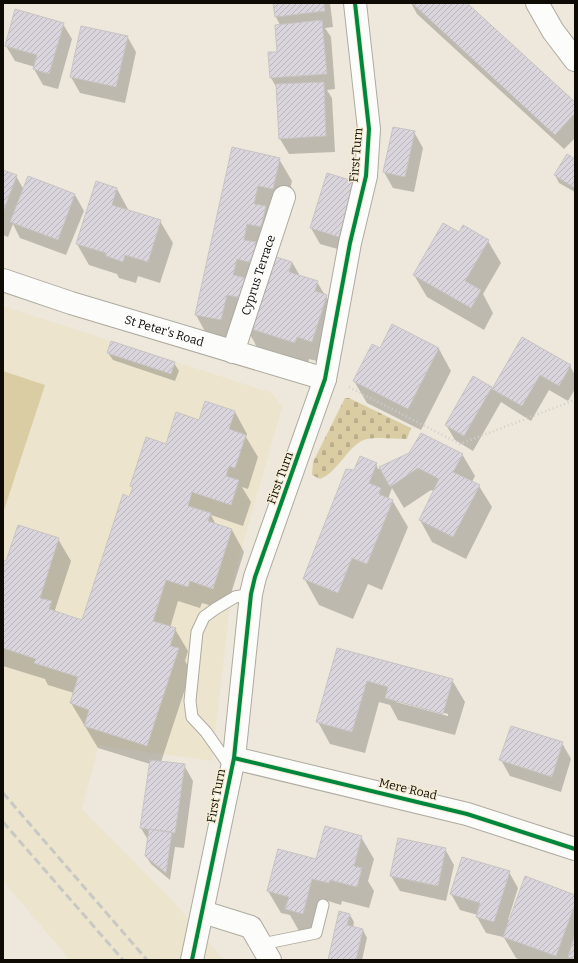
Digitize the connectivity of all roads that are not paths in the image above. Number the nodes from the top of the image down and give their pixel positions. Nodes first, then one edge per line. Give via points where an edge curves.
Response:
1 (355, 3) edge
2 (537, 3) edge
3 (553, 31) junction
4 (575, 42) edge
5 (575, 60) edge
6 (284, 197) dead end
7 (3, 280) edge
8 (233, 352) junction
9 (325, 379) junction
10 (251, 594) junction
11 (233, 763) junction
12 (575, 849) edge
13 (323, 905) dead end
14 (203, 912) junction
15 (266, 952) edge
16 (192, 960) edge

1 - 9 street, First Turn via 369,129 366,176 350,243
2 - 3 street
3 - 4 lane
3 - 5 street
6 - 8 street, Cyprus Terrace
7 - 8 street, St Peter's Road
8 - 9 street, St Peter's Road
9 - 10 street, First Turn
10 - 11 street, First Turn
10 - 11 lane via 235,597 204,617 197,632 190,701 192,717
11 - 12 street, Mere Road via 467,814
11 - 14 street, First Turn
13 - 15 lane via 316,933
14 - 15 street via 251,927
14 - 16 street, First Turn

